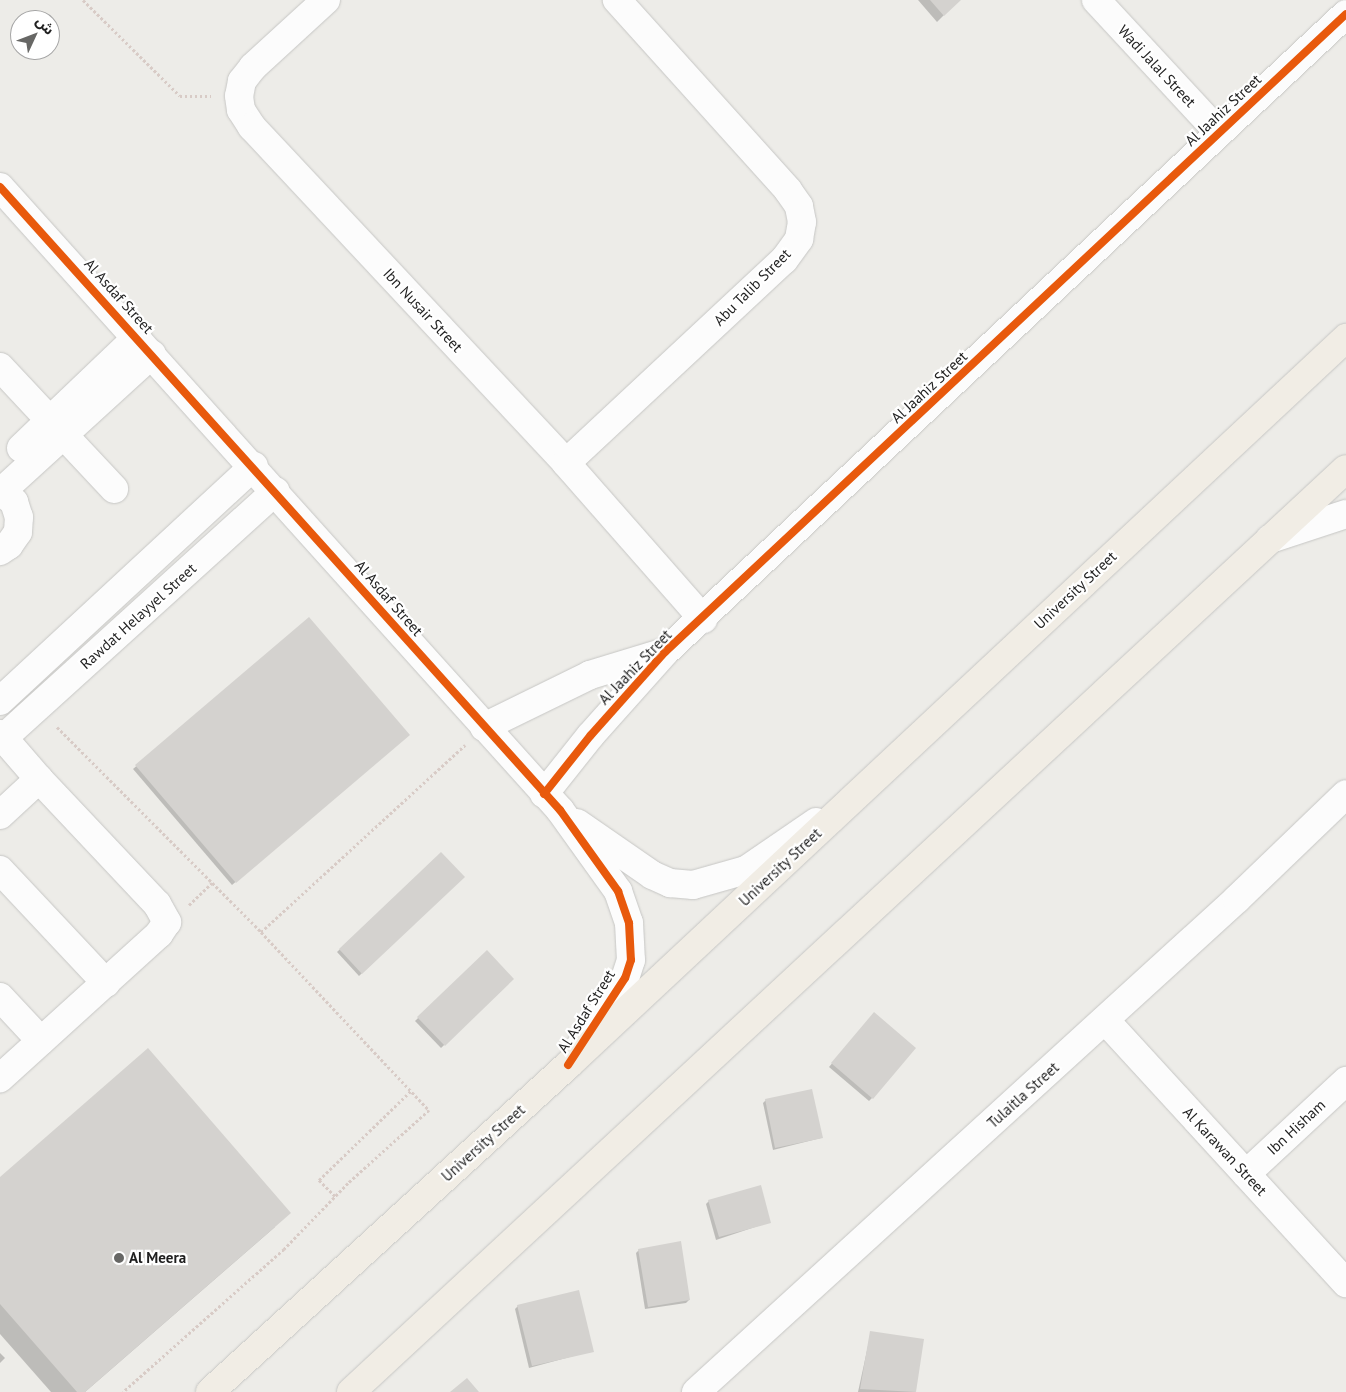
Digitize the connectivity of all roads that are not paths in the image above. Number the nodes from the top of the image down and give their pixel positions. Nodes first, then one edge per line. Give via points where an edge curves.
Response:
1 (326, 0) edge
2 (617, 0) edge
3 (1096, 0) edge
4 (1346, 14) edge
5 (1219, 133) junction
6 (0, 187) edge
7 (1346, 338) edge
8 (145, 345) junction
9 (0, 367) edge
10 (56, 427) junction
11 (566, 463) junction
12 (254, 466) junction
13 (1346, 469) edge
14 (2, 482) edge
15 (114, 489) dead end
16 (276, 491) junction
17 (1346, 514) edge
18 (1270, 539) junction
19 (0, 551) edge
20 (109, 600) junction
21 (703, 619) junction
22 (129, 624) junction
23 (665, 652) junction
24 (0, 701) edge
25 (484, 728) junction
26 (1, 741) edge
27 (35, 783) junction
28 (862, 790) junction
29 (1346, 794) edge
30 (552, 802) junction
31 (0, 815) edge
32 (0, 870) edge
33 (106, 983) junction
34 (0, 997) edge
35 (1105, 1020) junction
36 (41, 1041) junction
37 (568, 1065) junction
38 (0, 1078) edge
39 (1346, 1081) edge
40 (1246, 1174) junction
41 (1346, 1282) edge
42 (210, 1392) edge
43 (351, 1392) edge
44 (696, 1392) edge

1 - 11 street, Ibn Nusair Street via 242,81 238,96 241,110 252,127
2 - 11 street, Abu Talib Street via 788,190 799,206 802,222 799,239 784,260
3 - 5 street, Wadi Jalal Street
4 - 5 street, Al Jaahiz Street
5 - 21 street, Al Jaahiz Street
6 - 8 street, Al Asdaf Street
7 - 28 main road, University Street
8 - 10 street
8 - 12 street, Al Asdaf Street
9 - 10 street
10 - 14 street
10 - 15 street
11 - 21 street, Ibn Nusair Street
12 - 16 street, Al Asdaf Street
12 - 20 street, Rawdat Helayyel Street
13 - 18 main road
14 - 19 street via 19,517 18,532
16 - 22 street, Rawdat Helayyel Street
16 - 25 street, Al Asdaf Street
17 - 18 street
18 - 43 main road
20 - 22 street
20 - 24 street, Rawdat Helayyel Street
21 - 23 street, Al Jaahiz Street
22 - 26 street, Rawdat Helayyel Street
23 - 25 street, Al Jaahiz Street via 590,675
23 - 30 street, Al Jaahiz Street via 591,735
25 - 30 street, Al Asdaf Street
26 - 27 street
27 - 31 street
27 - 33 street via 167,918 165,928
28 - 30 street, Al Asdaf Street via 746,870 693,885 670,884 652,875
28 - 37 main road, University Street
29 - 35 street, Tulaitla Street
30 - 37 street, Al Asdaf Street via 618,891 629,923 632,947 625,978
32 - 33 street
33 - 36 street
34 - 36 street
35 - 40 street, Al Karawan Street
35 - 44 street, Tulaitla Street
36 - 38 street
37 - 42 main road, University Street
39 - 40 street, Ibn Hisham
40 - 41 street, Al Karawan Street

